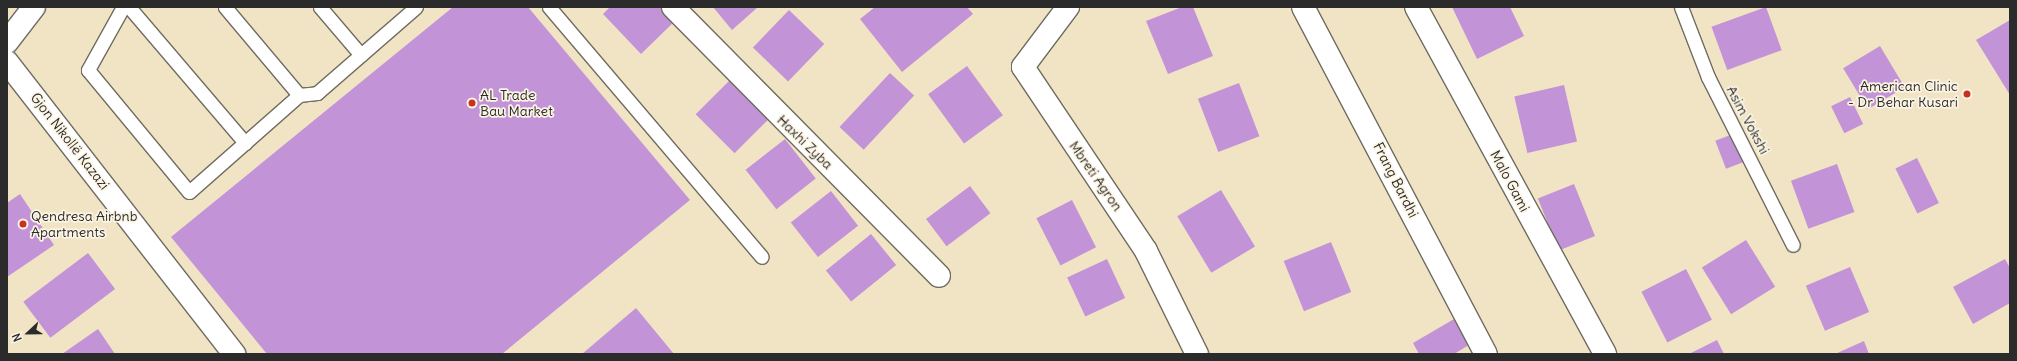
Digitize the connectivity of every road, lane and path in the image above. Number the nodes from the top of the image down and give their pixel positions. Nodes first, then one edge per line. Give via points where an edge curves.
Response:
1 (34, 7) edge
2 (123, 7) edge
3 (129, 7) edge
4 (225, 7) edge
5 (320, 7) edge
6 (416, 7) edge
7 (548, 7) edge
8 (673, 7) edge
9 (1068, 7) edge
10 (1303, 7) edge
11 (1416, 7) edge
12 (1681, 7) edge
13 (7, 42) edge
14 (361, 54) junction
15 (7, 62) edge
16 (299, 95) junction
17 (245, 143) junction
18 (1793, 245) dead end
19 (762, 257) dead end
20 (939, 276) dead end
21 (234, 354) edge
22 (1198, 354) edge
23 (1486, 354) edge
24 (1604, 354) edge

1 - 13 street
2 - 17 lane via 88,70 189,192
3 - 17 lane
4 - 16 lane
5 - 14 lane
6 - 14 lane
7 - 19 lane
8 - 20 street, Haxhi Zyba
9 - 22 street, Mbreti Agron via 1023,67 1146,251
10 - 23 street, Frang Bardhi
11 - 24 street, Malo Gami
12 - 18 lane, Asim Vokshi via 1708,77
14 - 16 lane via 317,92
15 - 21 street, Gjon Nikollë Kazazi
16 - 17 lane

